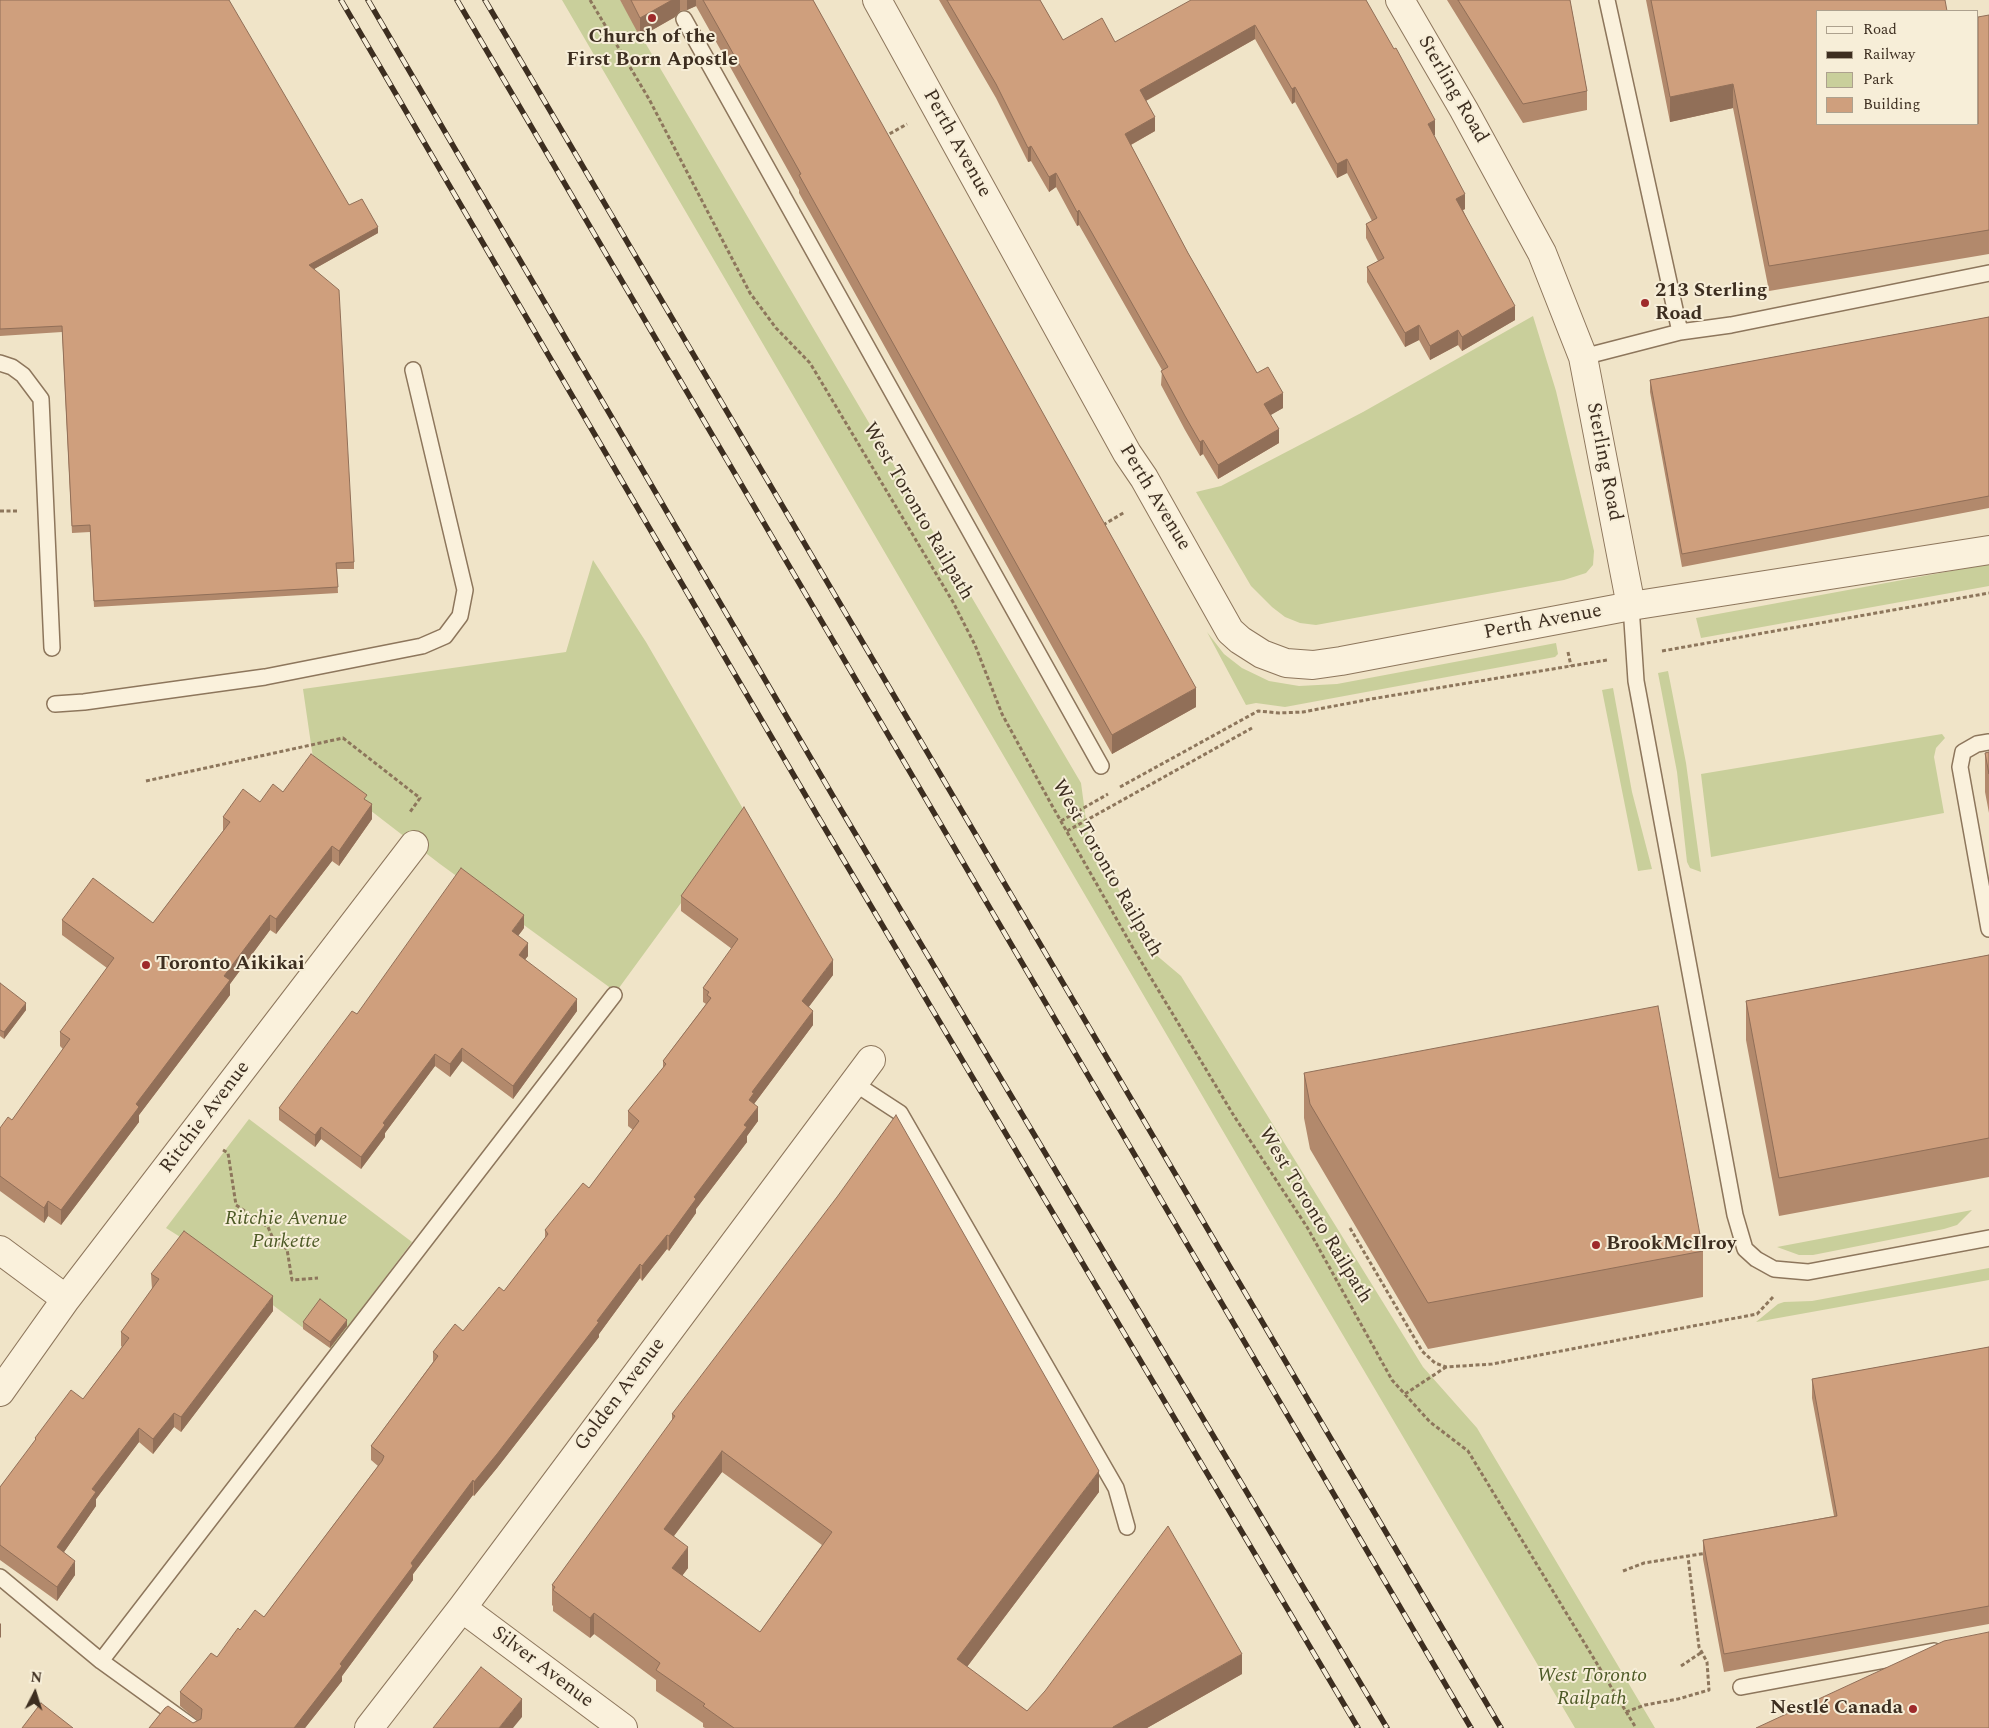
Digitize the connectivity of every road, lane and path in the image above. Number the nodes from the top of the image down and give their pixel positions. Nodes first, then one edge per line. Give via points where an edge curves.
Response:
1 (590, 0) edge
2 (876, 0) edge
3 (1400, 0) edge
4 (1607, 0) edge
5 (684, 19) dead end
6 (913, 120) dead end
7 (880, 139) edge
8 (1989, 273) edge
9 (1680, 332) junction
10 (1583, 358) junction
11 (0, 363) edge
12 (413, 370) dead end
13 (1132, 508) dead end
14 (0, 511) edge
15 (23, 511) dead end
16 (1099, 527) edge
17 (1989, 550) edge
18 (1989, 593) edge
19 (1631, 606) junction
20 (52, 648) dead end
21 (1634, 655) junction
22 (55, 704) dead end
23 (1252, 728) dead end
24 (1989, 742) edge
25 (1101, 766) dead end
26 (146, 781) dead end
27 (1120, 788) dead end
28 (1111, 792) dead end
29 (408, 814) dead end
30 (1061, 821) junction
31 (1066, 832) junction
32 (414, 845) dead end
33 (1989, 929) edge
34 (614, 995) dead end
35 (871, 1060) dead end
36 (854, 1083) junction
37 (221, 1148) dead end
38 (1350, 1228) edge
39 (1989, 1238) edge
40 (0, 1250) edge
41 (318, 1278) dead end
42 (1773, 1297) dead end
43 (66, 1299) junction
44 (1446, 1367) junction
45 (0, 1392) edge
46 (1405, 1394) junction
47 (1127, 1527) dead end
48 (1716, 1552) edge
49 (1688, 1557) junction
50 (1623, 1571) dead end
51 (0, 1577) edge
52 (462, 1608) junction
53 (1951, 1648) edge
54 (1702, 1652) junction
55 (101, 1662) junction
56 (1681, 1666) dead end
57 (1741, 1687) dead end
58 (1626, 1712) junction
59 (194, 1728) edge
60 (369, 1728) edge
61 (623, 1728) edge
62 (1636, 1728) edge

1 - 30 path, West Toronto Railpath via 649,99 750,294 776,328 810,363 954,602 976,644 1002,714
2 - 19 street, Perth Avenue via 1127,454 1144,478 1230,631 1240,640 1274,660 1313,664
3 - 10 street, Sterling Road via 1542,253
4 - 9 lane
5 - 25 lane
6 - 7 path
8 - 9 lane via 1731,326
9 - 10 lane
10 - 19 street, Sterling Road
11 - 20 lane via 23,375 40,399
12 - 22 lane via 465,590 460,616 445,636 422,646 265,676
13 - 16 path
14 - 15 path
17 - 19 street
18 - 21 path
19 - 21 lane
21 - 27 path via 1303,712 1258,711
21 - 39 lane via 1636,682 1729,1186 1745,1249 1774,1269 1808,1272
23 - 31 path
24 - 33 lane via 1963,752 1960,767
26 - 29 path via 343,738 420,798
28 - 30 path
30 - 31 path, West Toronto Railpath
31 - 46 path, West Toronto Railpath via 1234,1116 1308,1227 1392,1380
32 - 43 street, Ritchie Avenue
34 - 55 lane
35 - 36 street, Golden Avenue
36 - 47 lane via 900,1113 1116,1488
36 - 52 street, Golden Avenue
37 - 41 path via 228,1153 236,1205 268,1227 274,1241 287,1249 292,1280
38 - 44 path via 1408,1331 1422,1351 1435,1363
40 - 43 street
42 - 44 path via 1757,1314 1492,1364
43 - 45 street, Ritchie Avenue
44 - 46 path
46 - 58 path, West Toronto Railpath via 1430,1422 1468,1451
48 - 49 path
49 - 50 path via 1644,1563
49 - 54 path
51 - 55 lane
52 - 60 street, Golden Avenue
52 - 61 street, Silver Avenue
53 - 57 lane
54 - 56 path
54 - 58 path via 1708,1662 1709,1690
55 - 59 lane
58 - 62 path, West Toronto Railpath

